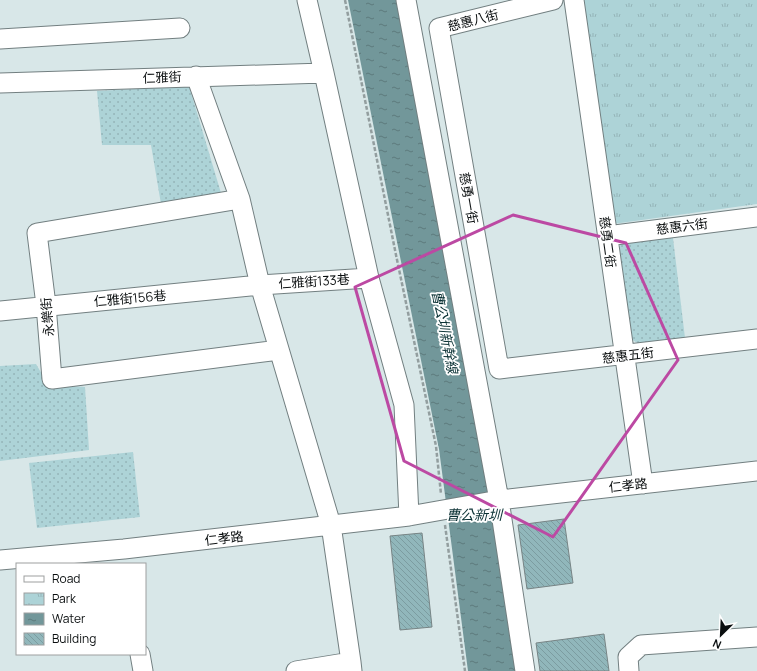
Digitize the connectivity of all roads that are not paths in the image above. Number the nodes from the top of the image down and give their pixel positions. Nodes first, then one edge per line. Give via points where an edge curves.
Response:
1 (307, 0) edge
2 (406, 0) edge
3 (553, 0) edge
4 (574, 0) edge
5 (180, 28) dead end
6 (440, 28) joint
7 (0, 39) edge
8 (324, 73) junction
9 (196, 76) junction
10 (0, 83) edge
11 (240, 199) junction
12 (757, 217) edge
13 (607, 236) junction
14 (368, 278) junction
15 (260, 285) junction
16 (46, 305) junction
17 (0, 311) edge
18 (757, 339) edge
19 (279, 350) junction
20 (624, 355) junction
21 (499, 369) joint
22 (757, 471) edge
23 (642, 484) junction
24 (499, 500) junction
25 (409, 516) junction
26 (331, 525) junction
27 (126, 557) edge
28 (0, 560) edge
29 (757, 637) edge
30 (140, 655) edge
31 (352, 667) edge
32 (143, 671) edge
33 (296, 671) edge
34 (525, 671) edge
35 (629, 671) edge

1 - 8 street
2 - 24 street
3 - 6 street, 慈惠八街
4 - 13 street, 慈勇二街
5 - 7 street
6 - 21 street, 慈勇一街
8 - 9 street, 仁雅街
8 - 14 street
9 - 10 street, 仁雅街
9 - 11 street
11 - 15 street
11 - 16 street, 永樂街 via 37,233
12 - 13 street, 慈惠六街
13 - 20 street, 慈勇二街
14 - 15 street, 仁雅街133巷
14 - 25 street via 404,405
15 - 16 street, 仁雅街156巷
15 - 19 street
16 - 17 street, 仁雅街156巷
16 - 19 street, 永樂街 via 52,379
18 - 20 street, 慈惠五街
19 - 26 street
20 - 21 street, 慈惠五街
20 - 23 street, 慈勇二街
22 - 23 street, 仁孝路
23 - 24 street, 仁孝路
24 - 25 street, 仁孝路
24 - 34 street
25 - 26 street, 仁孝路
26 - 27 street, 仁孝路
26 - 31 street
27 - 28 street, 仁孝路
29 - 35 street via 641,645 628,657
30 - 32 street
31 - 33 street

